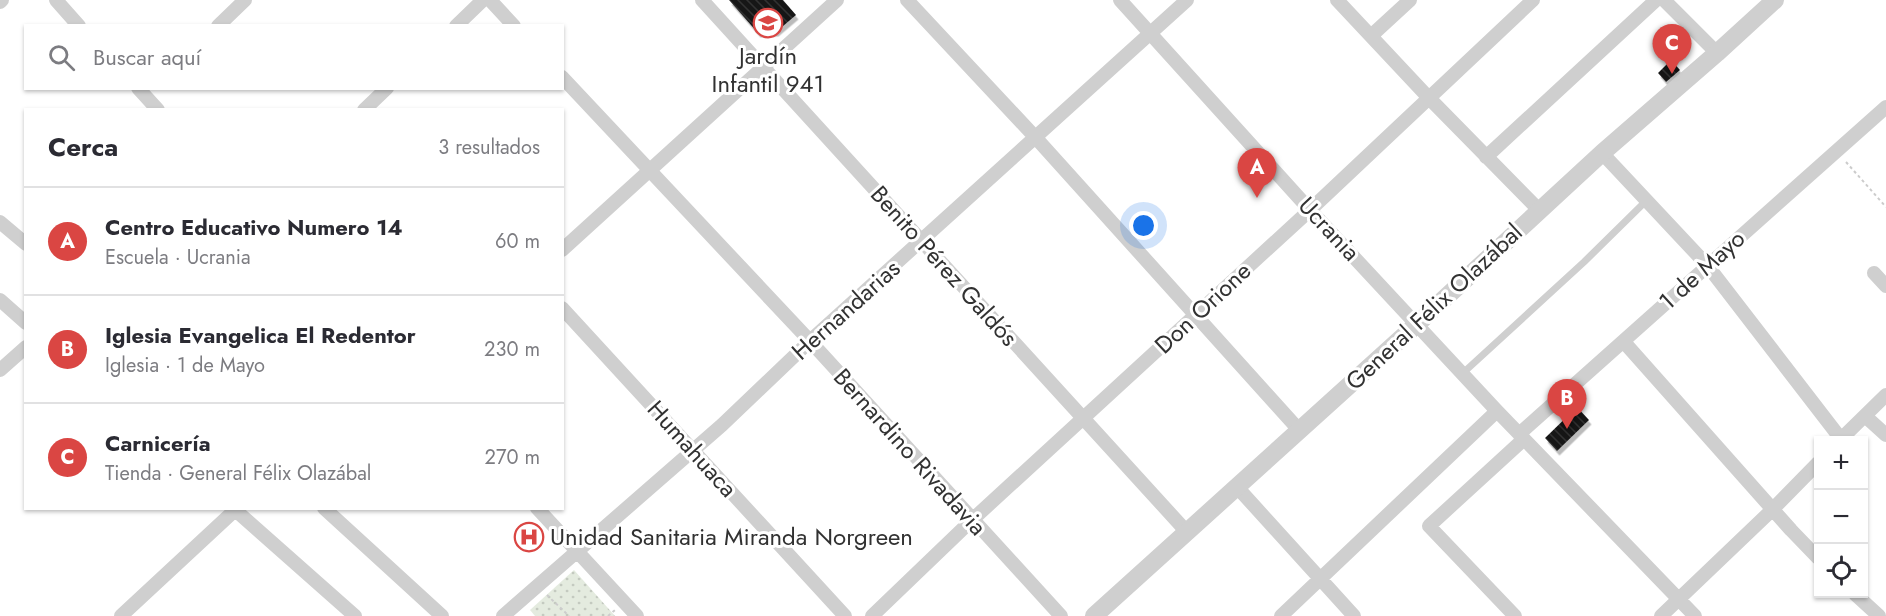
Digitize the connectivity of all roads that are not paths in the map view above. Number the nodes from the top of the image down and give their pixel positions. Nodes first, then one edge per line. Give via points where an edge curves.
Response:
1 (56, 0) edge
2 (245, 0) edge
3 (483, 0) edge
4 (490, 0) edge
5 (702, 0) edge
6 (837, 0) edge
7 (907, 0) edge
8 (1120, 0) edge
9 (1187, 0) edge
10 (1337, 0) edge
11 (1410, 0) edge
12 (1533, 0) edge
13 (1656, 0) edge
14 (1665, 0) edge
15 (1775, 0) edge
16 (77, 24) edge
17 (220, 24) edge
18 (458, 24) edge
19 (512, 24) edge
20 (1151, 34) junction
21 (1372, 35) junction
22 (1717, 53) junction
23 (763, 67) junction
24 (564, 78) edge
25 (385, 90) edge
26 (144, 91) edge
27 (1428, 97) junction
28 (371, 107) edge
29 (1886, 107) edge
30 (157, 108) edge
31 (1036, 138) junction
32 (1602, 153) junction
33 (1486, 156) junction
34 (651, 170) junction
35 (1646, 201) junction
36 (1310, 210) junction
37 (1539, 210) junction
38 (0, 222) edge
39 (923, 241) junction
40 (24, 242) edge
41 (564, 248) edge
42 (1707, 265) junction
43 (1874, 273) dead end
44 (1886, 286) edge
45 (0, 300) edge
46 (564, 310) edge
47 (1196, 315) junction
48 (24, 321) edge
49 (1418, 324) junction
50 (810, 341) junction
51 (1624, 342) junction
52 (24, 349) edge
53 (0, 370) edge
54 (1463, 374) junction
55 (1886, 395) edge
56 (1497, 411) junction
57 (1865, 416) junction
58 (1082, 419) junction
59 (1300, 430) junction
60 (1886, 435) edge
61 (1522, 436) junction
62 (1838, 436) edge
63 (1845, 436) edge
64 (693, 451) junction
65 (1814, 467) edge
66 (1237, 487) junction
67 (233, 510) edge
68 (235, 510) edge
69 (326, 510) edge
70 (539, 510) edge
71 (1772, 510) junction
72 (972, 520) junction
73 (1186, 531) junction
74 (577, 552) junction
75 (1814, 554) edge
76 (1320, 580) junction
77 (1859, 598) edge
78 (1679, 599) junction
79 (121, 616) edge
80 (355, 616) edge
81 (442, 616) edge
82 (502, 616) edge
83 (637, 616) edge
84 (845, 616) edge
85 (872, 616) edge
86 (1061, 616) edge
87 (1094, 616) edge
88 (1281, 616) edge
89 (1354, 616) edge
90 (1515, 616) edge
91 (1661, 616) edge
92 (1695, 616) edge
93 (1878, 616) edge

1 - 16 street
2 - 17 street
3 - 18 street
4 - 19 street
5 - 23 street, Benito Pérez Galdós
6 - 23 street
7 - 31 street
8 - 20 street, Ucrania
9 - 20 street, Hernandarias
10 - 21 street
11 - 21 street
12 - 27 street, Don Orione
13 - 33 street
14 - 22 street
15 - 22 street, General Félix Olazábal
20 - 31 street, Hernandarias
20 - 36 street, Ucrania
21 - 27 street
22 - 32 street, General Félix Olazábal
23 - 34 street
23 - 39 street, Benito Pérez Galdós
24 - 34 street, Bernardino Rivadavia
25 - 28 street
26 - 30 street
27 - 33 street
27 - 36 street, Don Orione
29 - 42 street, 1 de Mayo
31 - 39 street, Hernandarias
31 - 47 street
32 - 35 street
32 - 37 street, General Félix Olazábal
33 - 37 street
34 - 41 street
34 - 50 street, Bernardino Rivadavia
35 - 42 street
35 - 54 lane
36 - 47 street, Don Orione
36 - 49 street, Ucrania
37 - 49 street, General Félix Olazábal
38 - 40 street
39 - 50 street, Hernandarias
39 - 58 street, Benito Pérez Galdós
42 - 51 street, 1 de Mayo
42 - 62 street
43 - 44 street
45 - 48 street
46 - 64 street, Humahuaca
47 - 58 street, Don Orione
47 - 59 street
49 - 54 street, Ucrania
49 - 59 street, General Félix Olazábal
50 - 64 street, Hernandarias
50 - 72 street, Bernardino Rivadavia
51 - 61 street, 1 de Mayo
51 - 71 street
52 - 53 street
54 - 56 street, Ucrania
55 - 57 street
56 - 61 street, Ucrania
56 - 76 street
57 - 60 street
57 - 63 street
58 - 72 street, Don Orione
58 - 73 street, Benito Pérez Galdós
59 - 66 street, General Félix Olazábal
61 - 78 street, Ucrania
61 - 90 street, 1 de Mayo via 1429,525
64 - 74 street, Hernandarias
64 - 84 street, Humahuaca
65 - 71 street
66 - 73 street, General Félix Olazábal
66 - 76 street
67 - 79 street
68 - 80 street
69 - 81 street
70 - 74 street
71 - 75 street
71 - 78 street
72 - 85 street, Don Orione
72 - 86 street, Bernardino Rivadavia
73 - 87 street, General Félix Olazábal
74 - 82 street, Hernandarias
74 - 83 street
76 - 88 street
76 - 89 street
77 - 93 street
78 - 91 street
78 - 92 street, Ucrania

